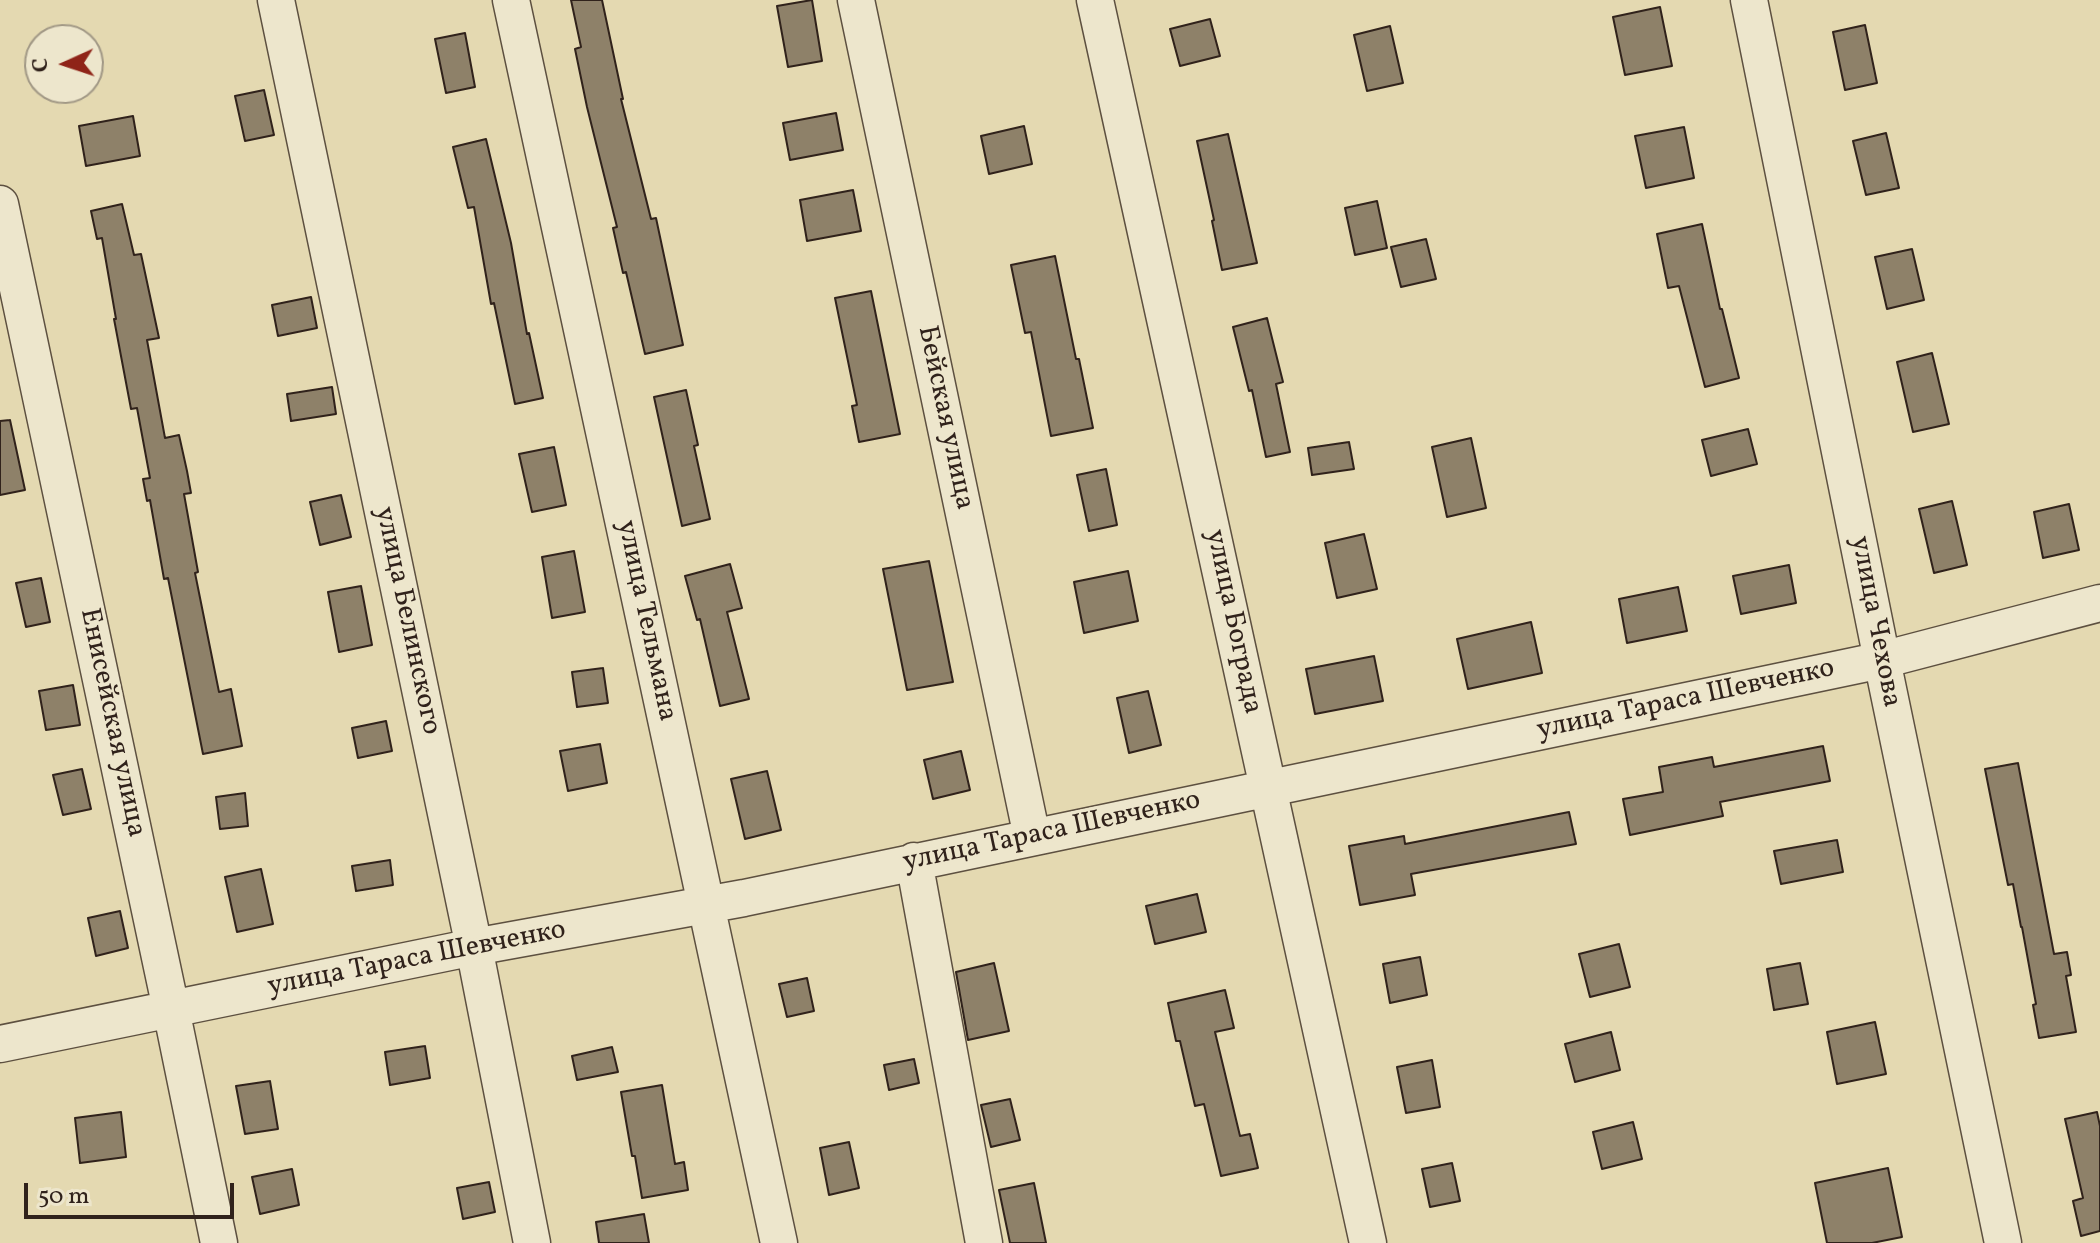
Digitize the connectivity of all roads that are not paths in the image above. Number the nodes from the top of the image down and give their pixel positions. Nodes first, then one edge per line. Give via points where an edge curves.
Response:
1 (276, 0) edge
2 (511, 0) edge
3 (856, 0) edge
4 (1095, 0) edge
5 (1749, 0) edge
6 (0, 204) edge
7 (2100, 603) edge
8 (1882, 660) junction
9 (1268, 789) junction
10 (1032, 837) junction
11 (914, 861) junction
12 (707, 905) junction
13 (474, 947) junction
14 (171, 1009) junction
15 (0, 1044) edge
16 (219, 1243) edge
17 (532, 1243) edge
18 (779, 1243) edge
19 (984, 1243) edge
20 (1368, 1243) edge
21 (2003, 1243) edge

1 - 13 street, улица Белинского
2 - 12 street, улица Тельмана
3 - 10 street, Бейская улица
4 - 9 street, улица Бограда
5 - 8 street, улица Чехова
6 - 14 street, Енисейская улица
7 - 8 street, улица Тараса Шевченко
8 - 9 street, улица Тараса Шевченко
8 - 21 street, улица Чехова
9 - 10 street, улица Тараса Шевченко
9 - 20 street, улица Бограда
10 - 11 street, улица Тараса Шевченко
11 - 12 street, улица Тараса Шевченко
11 - 19 street
12 - 13 street, улица Тараса Шевченко
12 - 18 street, улица Тельмана
13 - 14 street, улица Тараса Шевченко
13 - 17 street, улица Белинского
14 - 15 street, улица Тараса Шевченко
14 - 16 street, Енисейская улица

